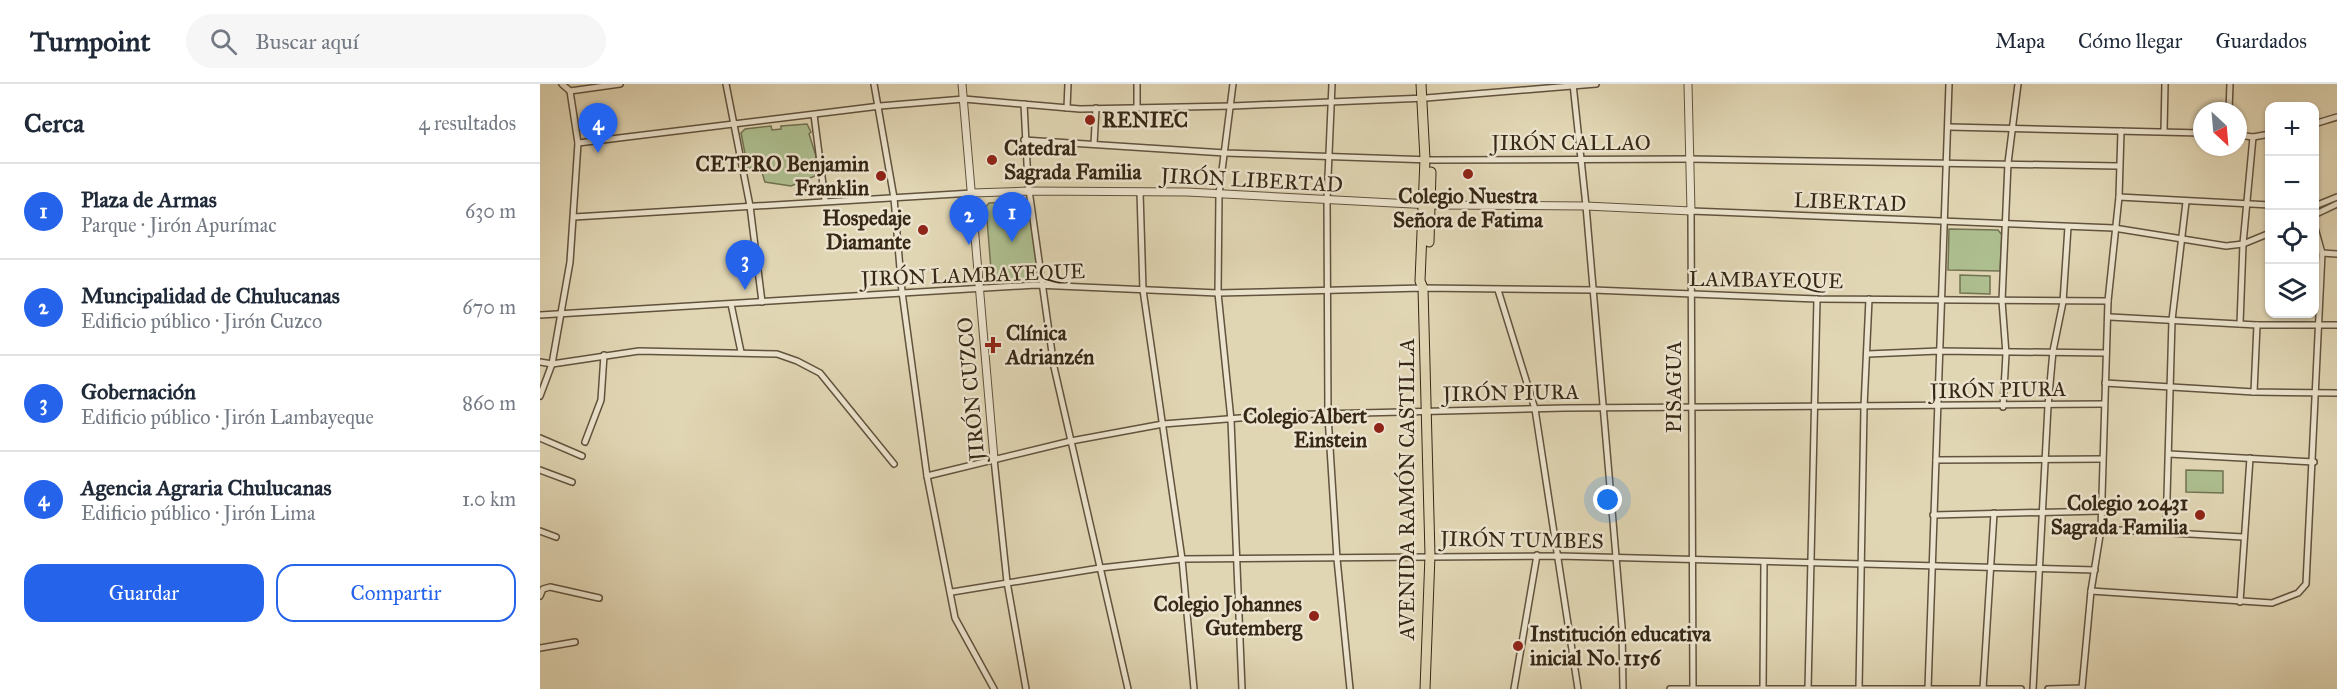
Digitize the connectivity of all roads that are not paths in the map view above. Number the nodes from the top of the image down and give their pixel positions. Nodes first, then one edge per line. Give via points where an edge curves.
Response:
1 (562, 84) edge
2 (620, 84) edge
3 (726, 84) edge
4 (874, 84) edge
5 (962, 84) edge
6 (1068, 84) edge
7 (1137, 84) edge
8 (1233, 84) edge
9 (1332, 84) edge
10 (1421, 84) edge
11 (1426, 84) edge
12 (1596, 84) edge
13 (1688, 84) edge
14 (1949, 84) edge
15 (2018, 84) edge
16 (2165, 84) edge
17 (2230, 84) edge
18 (1573, 85) edge
19 (570, 92) junction
20 (1424, 98) junction
21 (964, 99) junction
22 (2229, 102) edge
23 (1330, 103) junction
24 (1024, 104) junction
25 (880, 106) junction
26 (1232, 106) junction
27 (1067, 108) junction
28 (1096, 108) junction
29 (1137, 108) junction
30 (814, 116) junction
31 (2337, 117) edge
32 (2319, 122) edge
33 (734, 124) junction
34 (1949, 128) junction
35 (2011, 128) junction
36 (2121, 131) junction
37 (2164, 131) junction
38 (2193, 133) edge
39 (2265, 135) edge
40 (2247, 137) edge
41 (2253, 138) junction
42 (1024, 140) junction
43 (578, 143) junction
44 (1094, 144) junction
45 (1225, 153) junction
46 (1328, 157) junction
47 (1690, 159) junction
48 (1428, 160) junction
49 (1582, 161) junction
50 (1948, 164) junction
51 (2008, 164) junction
52 (2118, 166) junction
53 (1029, 190) junction
54 (1140, 192) junction
55 (973, 193) junction
56 (1219, 194) junction
57 (2119, 197) junction
58 (2337, 197) edge
59 (894, 198) junction
60 (825, 200) junction
61 (1327, 200) junction
62 (2186, 202) junction
63 (2247, 203) junction
64 (1428, 204) junction
65 (2337, 204) edge
66 (2265, 205) edge
67 (750, 206) junction
68 (1586, 206) junction
69 (2319, 207) edge
70 (2319, 208) edge
71 (1691, 211) junction
72 (574, 217) junction
73 (1943, 222) junction
74 (2006, 224) junction
75 (2068, 227) junction
76 (2114, 228) junction
77 (2265, 235) edge
78 (2180, 237) junction
79 (2319, 242) edge
80 (2243, 244) junction
81 (2322, 253) junction
82 (2337, 254) edge
83 (1042, 285) junction
84 (979, 288) junction
85 (1423, 288) junction
86 (1326, 289) junction
87 (1143, 290) junction
88 (1498, 290) junction
89 (1593, 290) junction
90 (902, 292) junction
91 (1218, 293) junction
92 (1690, 296) junction
93 (1817, 299) junction
94 (1869, 299) junction
95 (1940, 300) junction
96 (2002, 301) junction
97 (2108, 301) junction
98 (762, 302) junction
99 (2063, 302) junction
100 (731, 304) junction
101 (540, 315) edge
102 (561, 315) junction
103 (2110, 317) junction
104 (2172, 320) junction
105 (2240, 324) junction
106 (2257, 325) junction
107 (2319, 325) junction
108 (2337, 325) edge
109 (1939, 351) junction
110 (2053, 351) junction
111 (741, 352) junction
112 (2106, 353) junction
113 (1868, 354) junction
114 (2006, 354) junction
115 (604, 355) junction
116 (540, 362) edge
117 (552, 364) junction
118 (2104, 383) junction
119 (2170, 386) junction
120 (2254, 392) junction
121 (2316, 392) junction
122 (2337, 393) edge
123 (540, 396) edge
124 (2103, 404) junction
125 (1815, 406) junction
126 (2048, 406) junction
127 (1864, 407) junction
128 (1937, 407) junction
129 (2003, 407) junction
130 (1535, 408) junction
131 (1602, 408) junction
132 (1690, 408) junction
133 (1426, 412) junction
134 (1328, 416) junction
135 (1231, 420) junction
136 (1163, 424) junction
137 (540, 438) edge
138 (1071, 441) junction
139 (585, 442) dead end
140 (2169, 454) junction
141 (582, 456) dead end
142 (2250, 458) junction
143 (994, 459) junction
144 (2047, 459) junction
145 (2102, 459) junction
146 (1936, 460) junction
147 (2314, 462) junction
148 (894, 464) dead end
149 (540, 470) edge
150 (927, 476) junction
151 (572, 482) dead end
152 (2100, 511) junction
153 (1994, 513) junction
154 (2044, 513) junction
155 (1934, 515) junction
156 (2101, 530) junction
157 (540, 531) edge
158 (2166, 532) junction
159 (556, 537) dead end
160 (2243, 537) junction
161 (1430, 555) junction
162 (1537, 555) junction
163 (1559, 555) junction
164 (1615, 557) junction
165 (1237, 558) junction
166 (1692, 558) junction
167 (1182, 559) junction
168 (1337, 559) junction
169 (1764, 562) junction
170 (1812, 563) junction
171 (1862, 565) junction
172 (1932, 566) junction
173 (1100, 568) junction
174 (1989, 568) junction
175 (2039, 569) junction
176 (2094, 570) junction
177 (1007, 582) junction
178 (543, 586) edge
179 (2091, 591) junction
180 (952, 592) junction
181 (540, 596) edge
182 (599, 598) dead end
183 (2240, 602) junction
184 (575, 642) dead end
185 (540, 648) edge
186 (1693, 688) edge
187 (1763, 688) edge
188 (1808, 688) edge
189 (1859, 688) edge
190 (1928, 688) edge
191 (1983, 688) edge
192 (2082, 688) edge
193 (994, 689) edge
194 (1026, 689) edge
195 (1128, 689) edge
196 (1194, 689) edge
197 (1242, 689) edge
198 (1350, 689) edge
199 (1425, 689) edge
200 (1514, 689) edge
201 (1578, 689) edge
202 (1623, 689) edge
203 (1670, 689) edge
204 (2021, 689) edge
205 (2033, 689) edge
206 (2048, 689) edge

1 - 19 street
2 - 19 street
3 - 33 street
4 - 25 street
5 - 21 street, JIRÓN CUZCO
6 - 27 street
7 - 29 street
8 - 26 street
9 - 23 street
10 - 20 main road, AVENIDA RAMÓN CASTILLA
11 - 20 main road, AVENIDA RAMÓN CASTILLA
12 - 18 street
13 - 47 street, PISAGUA
14 - 34 street
15 - 35 street
16 - 37 street
17 - 22 street
18 - 20 street
18 - 49 street
19 - 43 street
20 - 23 street
20 - 48 main road, AVENIDA RAMÓN CASTILLA
21 - 24 street
21 - 25 street
21 - 55 street, JIRÓN CUZCO
23 - 26 street
23 - 46 street
24 - 27 street
24 - 42 street
25 - 30 street
25 - 59 street
26 - 29 street
26 - 45 street
27 - 28 street
28 - 29 street
28 - 44 street
30 - 33 street
30 - 60 street
31 - 32 street
33 - 43 street
33 - 67 street
34 - 35 street
34 - 50 street
35 - 36 street
35 - 51 street
36 - 37 street
36 - 52 street
37 - 38 street
39 - 41 street
40 - 41 street
41 - 63 street
42 - 44 street, JIRÓN CALLAO
42 - 53 street
43 - 72 street
44 - 45 street, JIRÓN CALLAO
45 - 46 street, JIRÓN CALLAO
45 - 56 street
46 - 48 street, JIRÓN CALLAO
46 - 61 street
47 - 49 street, JIRÓN CALLAO
47 - 50 street, JIRÓN CALLAO
47 - 71 street, PISAGUA
48 - 49 street, JIRÓN CALLAO
48 - 64 main road, AVENIDA RAMÓN CASTILLA
49 - 68 street
50 - 51 street, JIRÓN CALLAO
50 - 73 street
51 - 52 street, JIRÓN CALLAO
51 - 74 street
52 - 57 street
53 - 54 street, JIRÓN LIBERTAD
53 - 55 street, JIRÓN LIBERTAD
53 - 83 street
54 - 56 street, JIRÓN LIBERTAD
54 - 87 street
55 - 59 street, JIRÓN LIBERTAD
55 - 84 street, JIRÓN CUZCO
56 - 61 street, JIRÓN LIBERTAD
56 - 91 street
57 - 62 street
57 - 76 street
58 - 69 street
59 - 60 street, JIRÓN LIBERTAD
59 - 90 street
60 - 67 street, JIRÓN LIBERTAD
61 - 64 street, JIRÓN LIBERTAD
61 - 86 street
62 - 63 street
62 - 78 street
63 - 66 street
63 - 80 street
64 - 68 street, LIBERTAD
64 - 85 main road, AVENIDA RAMÓN CASTILLA
65 - 70 street
67 - 72 street, JIRÓN LIBERTAD
67 - 98 street
68 - 71 street, LIBERTAD
68 - 89 street
71 - 73 street, LIBERTAD
71 - 92 street, PISAGUA
72 - 102 street
73 - 74 street, LIBERTAD
73 - 95 street
74 - 75 street, LIBERTAD
74 - 96 street
75 - 76 street, LIBERTAD
75 - 99 street
76 - 78 street, LIBERTAD
76 - 97 street
77 - 80 street, LIBERTAD
78 - 80 street, LIBERTAD via 2226,246
78 - 104 street
79 - 81 street
80 - 105 street
81 - 82 street
81 - 107 street
83 - 84 street, JIRÓN LAMBAYEQUE
83 - 87 street, JIRÓN LAMBAYEQUE
83 - 138 street via 1054,366
84 - 90 street, JIRÓN LAMBAYEQUE
84 - 143 street, JIRÓN CUZCO
85 - 86 street, JIRÓN LAMBAYEQUE
85 - 88 street, LAMBAYEQUE
85 - 133 main road, AVENIDA RAMÓN CASTILLA
86 - 91 street, JIRÓN LAMBAYEQUE
86 - 134 street
87 - 91 street, JIRÓN LAMBAYEQUE
87 - 136 street
88 - 89 street, LAMBAYEQUE
88 - 130 street
89 - 92 street, LAMBAYEQUE
89 - 131 street
90 - 98 street, JIRÓN LAMBAYEQUE
90 - 150 street
91 - 135 street
92 - 93 street, LAMBAYEQUE
92 - 132 street, PISAGUA
93 - 94 street, LAMBAYEQUE
93 - 125 street
94 - 95 street, LAMBAYEQUE
94 - 113 street
95 - 96 street, LAMBAYEQUE
95 - 109 street
96 - 99 street, LAMBAYEQUE
96 - 114 street
97 - 99 street, LAMBAYEQUE
97 - 103 street
98 - 100 street, JIRÓN LAMBAYEQUE
99 - 110 street
100 - 102 street, JIRÓN LAMBAYEQUE
100 - 111 street
101 - 102 street, JIRÓN LAMBAYEQUE
102 - 117 street
103 - 104 street
103 - 112 street
104 - 105 street
104 - 119 street
105 - 106 street
106 - 107 street
106 - 120 street
107 - 108 street
107 - 121 street
109 - 113 street
109 - 114 street
109 - 128 street
110 - 112 street
110 - 114 street
110 - 126 street
111 - 115 street via 639,351
111 - 148 street via 777,354 820,373
112 - 118 street
113 - 127 street
114 - 129 street
115 - 117 street
115 - 139 street via 601,400
116 - 117 street
117 - 123 street
118 - 119 street
118 - 124 street
119 - 120 street
119 - 140 street
120 - 121 street
121 - 122 street
121 - 147 street
124 - 126 street, JIRÓN PIURA
124 - 145 street
125 - 127 street, JIRÓN PIURA
125 - 132 street, JIRÓN PIURA
125 - 170 street
126 - 129 street, JIRÓN PIURA
126 - 144 street
127 - 128 street, JIRÓN PIURA
127 - 171 street
128 - 129 street, JIRÓN PIURA
128 - 146 street
130 - 131 street, JIRÓN PIURA
130 - 133 street, JIRÓN PIURA
130 - 163 street
131 - 132 street, JIRÓN PIURA
131 - 164 street
132 - 166 street, PISAGUA
133 - 134 street, JIRÓN PIURA
133 - 161 main road, AVENIDA RAMÓN CASTILLA
134 - 135 street, JIRÓN PIURA via 1278,415
134 - 168 street
135 - 136 street, JIRÓN PIURA
135 - 165 street
136 - 138 street, JIRÓN PIURA
136 - 167 street
137 - 141 street
138 - 143 street, JIRÓN PIURA
138 - 173 street
140 - 142 street
140 - 158 street
142 - 147 street
142 - 160 street
143 - 150 street, JIRÓN PIURA
143 - 177 street, JIRÓN CUZCO
144 - 145 street
144 - 146 street
144 - 154 street
145 - 152 street
146 - 155 street
147 - 183 street via 2306,584 2298,593 2272,603
149 - 151 street
150 - 180 street
152 - 154 street
152 - 156 street
153 - 154 street
153 - 155 street
153 - 174 street
154 - 175 street
155 - 172 street
156 - 158 street
156 - 176 street
157 - 159 street
158 - 160 street
160 - 183 street
161 - 162 street, JIRÓN TUMBES
161 - 168 street, JIRÓN TUMBES
161 - 199 main road, AVENIDA RAMÓN CASTILLA
162 - 163 street, JIRÓN TUMBES
162 - 200 street
163 - 164 street, JIRÓN TUMBES
163 - 201 street
164 - 166 street, JIRÓN TUMBES
164 - 202 street
165 - 167 street, JIRÓN TUMBES
165 - 168 street, JIRÓN TUMBES
165 - 197 street
166 - 169 street, JIRÓN TUMBES
166 - 186 street, PISAGUA
167 - 173 street, JIRÓN TUMBES
167 - 196 street
168 - 198 street
169 - 170 street, JIRÓN TUMBES
169 - 187 street
170 - 171 street, JIRÓN TUMBES
170 - 188 street
171 - 172 street, JIRÓN TUMBES
171 - 189 street
172 - 174 street, JIRÓN TUMBES
172 - 190 street
173 - 177 street, JIRÓN TUMBES
173 - 195 street
174 - 175 street, JIRÓN TUMBES
174 - 191 street
175 - 176 street, JIRÓN TUMBES
175 - 205 street
176 - 179 street
177 - 180 street, JIRÓN TUMBES
177 - 194 street, JIRÓN CUZCO
178 - 181 street
178 - 182 street
179 - 183 street
179 - 192 street
180 - 193 street via 956,618
184 - 185 street
186 - 187 street
186 - 203 street
187 - 188 street
188 - 189 street
189 - 190 street
190 - 191 street
191 - 204 street
192 - 206 street

